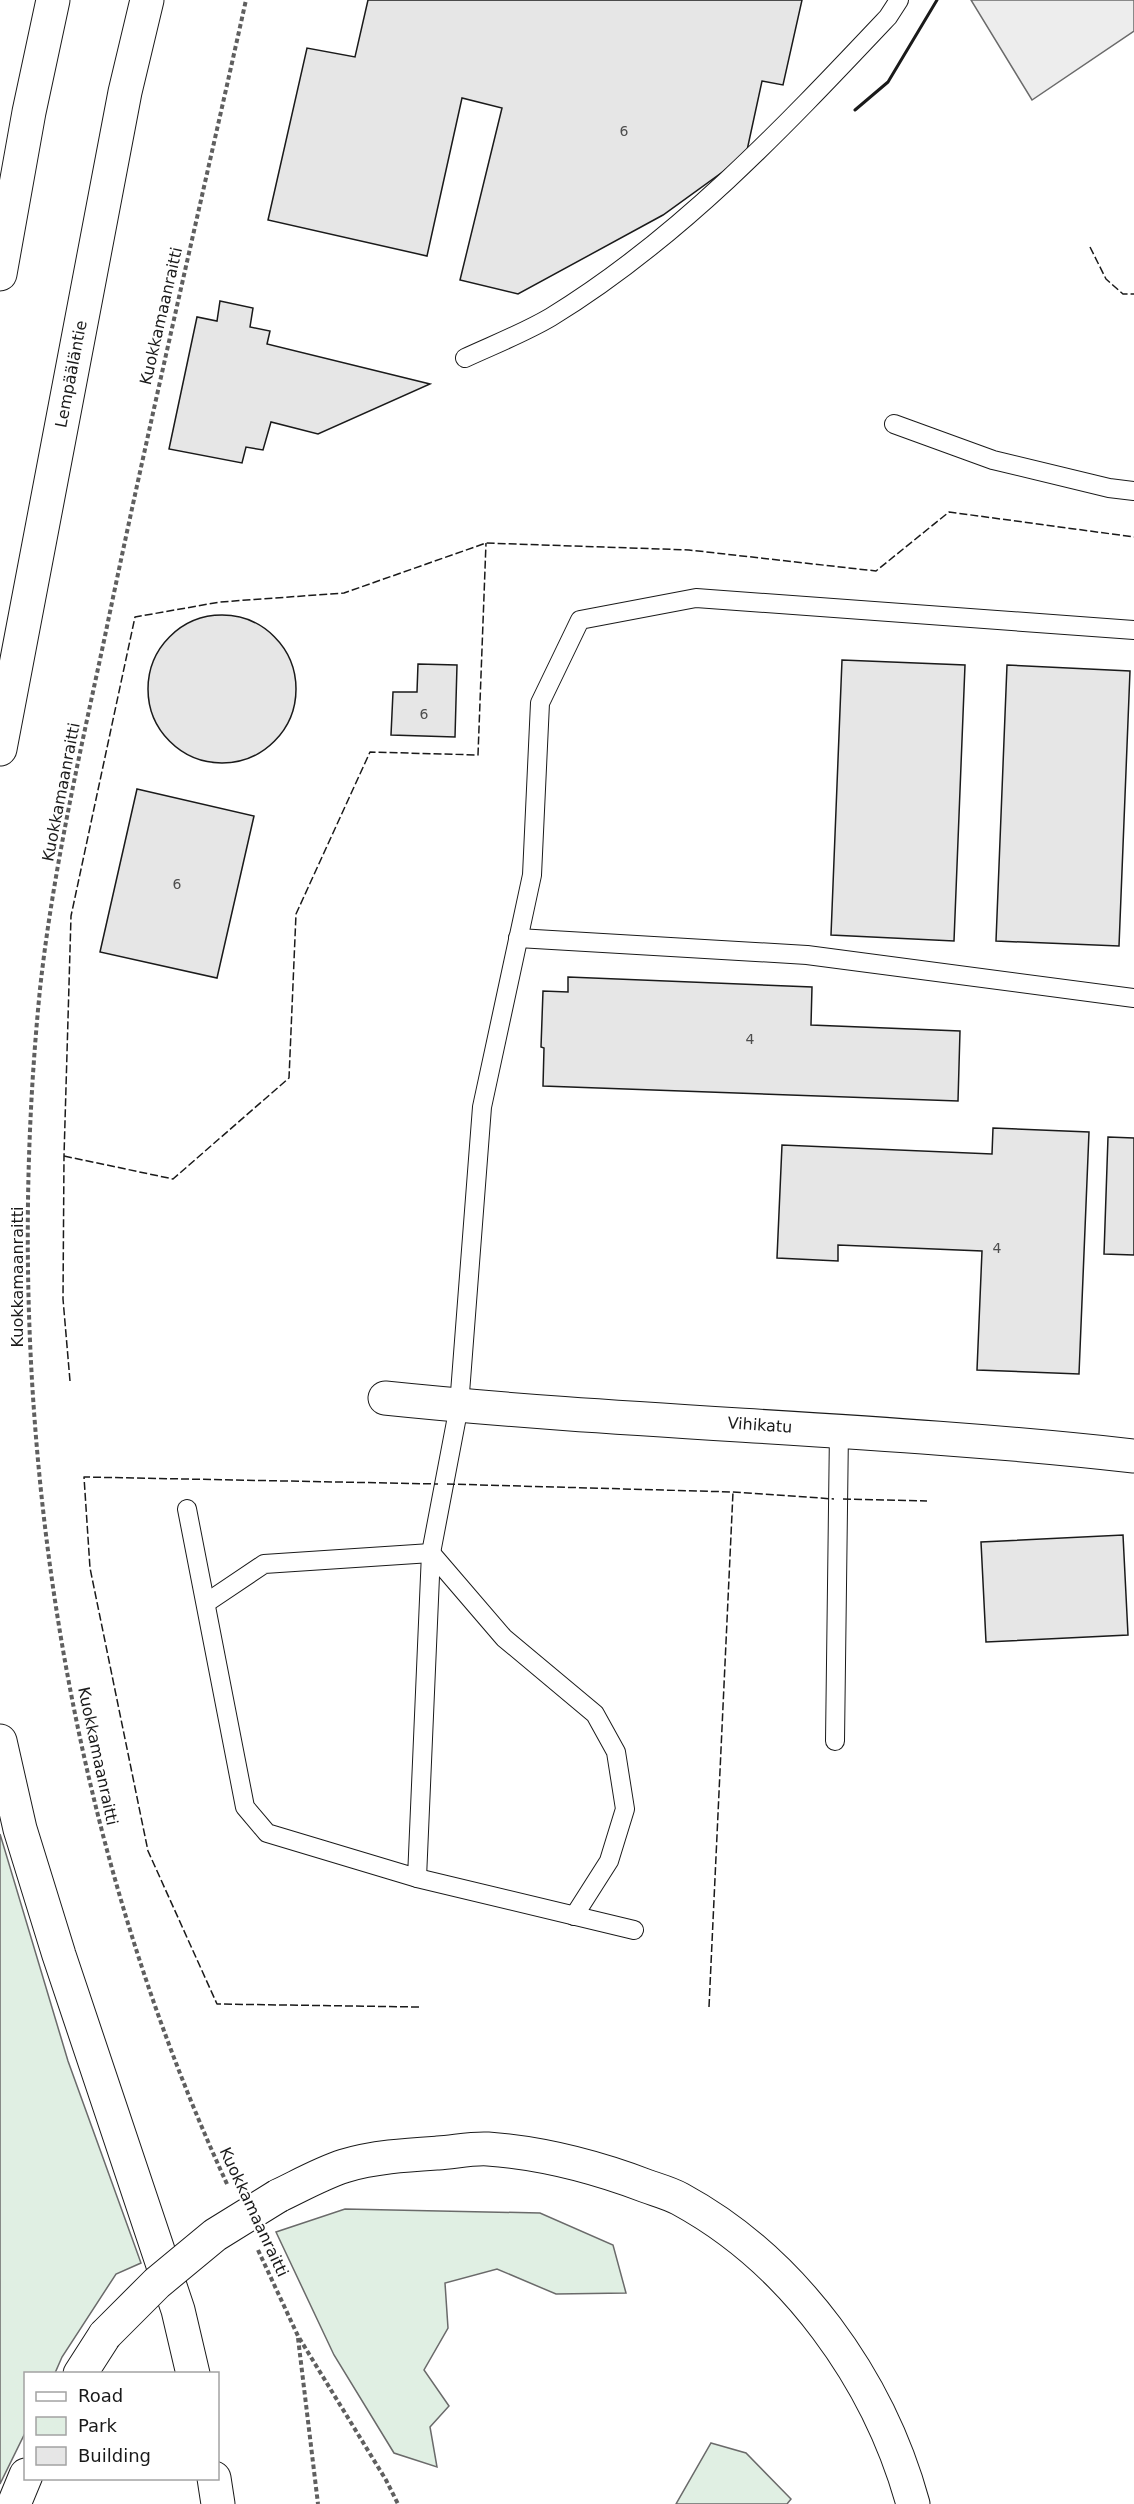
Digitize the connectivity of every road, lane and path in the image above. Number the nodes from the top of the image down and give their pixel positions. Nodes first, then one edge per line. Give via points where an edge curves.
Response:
1 (54, 0) edge
2 (147, 0) edge
3 (246, 0) edge
4 (899, 0) edge
5 (0, 274) edge
6 (465, 358) dead end
7 (894, 424) dead end
8 (1134, 491) edge
9 (1134, 630) edge
10 (0, 749) edge
11 (518, 938) junction
12 (1134, 998) edge
13 (386, 1398) dead end
14 (459, 1406) junction
15 (839, 1430) junction
16 (1134, 1456) edge
17 (188, 1509) dead end
18 (431, 1553) junction
19 (206, 1603) junction
20 (0, 1741) edge
21 (836, 1741) dead end
22 (417, 1878) junction
23 (574, 1916) junction
24 (634, 1930) dead end
25 (228, 2185) dead end
26 (253, 2239) dead end
27 (298, 2336) junction
28 (81, 2372) edge
29 (193, 2372) edge
30 (24, 2480) edge
31 (214, 2480) edge
32 (14, 2504) edge
33 (218, 2504) edge
34 (318, 2504) edge
35 (398, 2504) edge
36 (913, 2504) edge

1 - 5 main road
2 - 10 main road, Lempääläntie via 125,92
3 - 25 path, Kuokkamaanraitti via 149,423 50,913 30,1113 27,1283 30,1373 46,1541 90,1777 108,1856 165,2034
4 - 6 lane via 791,119 655,245 550,317
7 - 8 lane via 993,460
9 - 11 lane via 696,598 580,620 540,703 532,875
11 - 12 lane via 807,955
11 - 14 lane via 482,1107
13 - 14 main road, Vihikatu
14 - 15 main road, Vihikatu
14 - 18 lane
15 - 16 main road, Vihikatu
15 - 21 lane
17 - 19 lane
18 - 19 lane via 264,1564
18 - 22 lane
18 - 23 lane via 504,1638 595,1714 616,1752 625,1809 609,1861
19 - 22 lane via 245,1808 267,1833
20 - 29 main road via 20,1829 178,2310
22 - 23 lane
23 - 24 lane
26 - 27 path, Kuokkamaanraitti
27 - 34 path
27 - 35 path, Kuokkamaanraitti
28 - 36 main road, bridge via 105,2335 157,2283 215,2235 278,2196 344,2166 406,2155 486,2149 544,2157 616,2175 679,2199 729,2231 772,2266 826,2328 873,2400 903,2467
30 - 32 main road
31 - 33 main road

